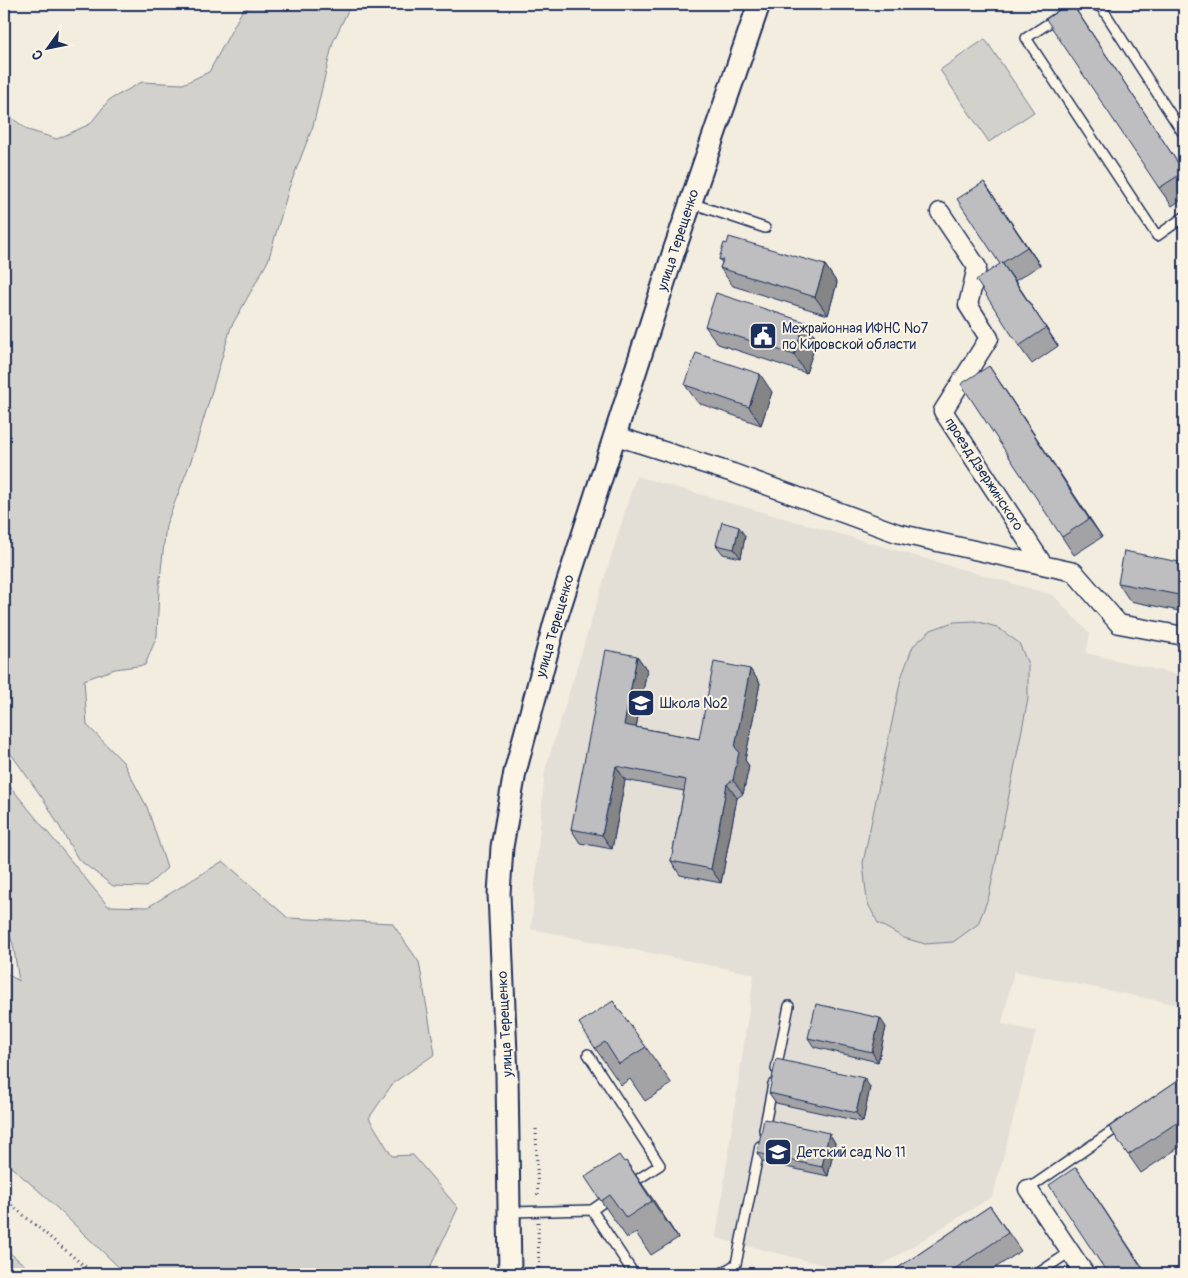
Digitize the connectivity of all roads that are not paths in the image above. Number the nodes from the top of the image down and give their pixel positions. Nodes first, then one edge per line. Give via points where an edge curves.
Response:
1 (759, 4) edge
2 (1078, 4) edge
3 (1101, 5) edge
4 (1184, 135) edge
5 (690, 203) junction
6 (940, 212) dead end
7 (1184, 218) edge
8 (764, 228) dead end
9 (616, 436) junction
10 (1042, 563) junction
11 (1184, 636) edge
12 (789, 1006) dead end
13 (588, 1054) edge
14 (1127, 1121) edge
15 (1028, 1189) joint
16 (592, 1210) junction
17 (510, 1212) junction
18 (1070, 1252) junction
19 (510, 1274) edge
20 (634, 1274) edge
21 (720, 1274) edge
22 (1037, 1274) edge
23 (1085, 1274) edge

1 - 5 street, улица Терещенко
2 - 7 lane via 1026,38 1157,236
3 - 4 lane
5 - 8 lane
5 - 9 street, улица Терещенко
6 - 10 street, проезд Дзержинского via 977,267 968,305 989,338 943,411
9 - 10 street via 732,473 897,533
9 - 17 street, улица Терещенко via 555,622 515,772 502,847 499,894
10 - 11 street via 1074,572 1119,624
12 - 21 lane via 736,1264
13 - 16 lane via 660,1165
14 - 15 lane
15 - 18 street
16 - 17 lane
16 - 20 lane
17 - 19 street, улица Терещенко
18 - 22 lane
18 - 23 street

